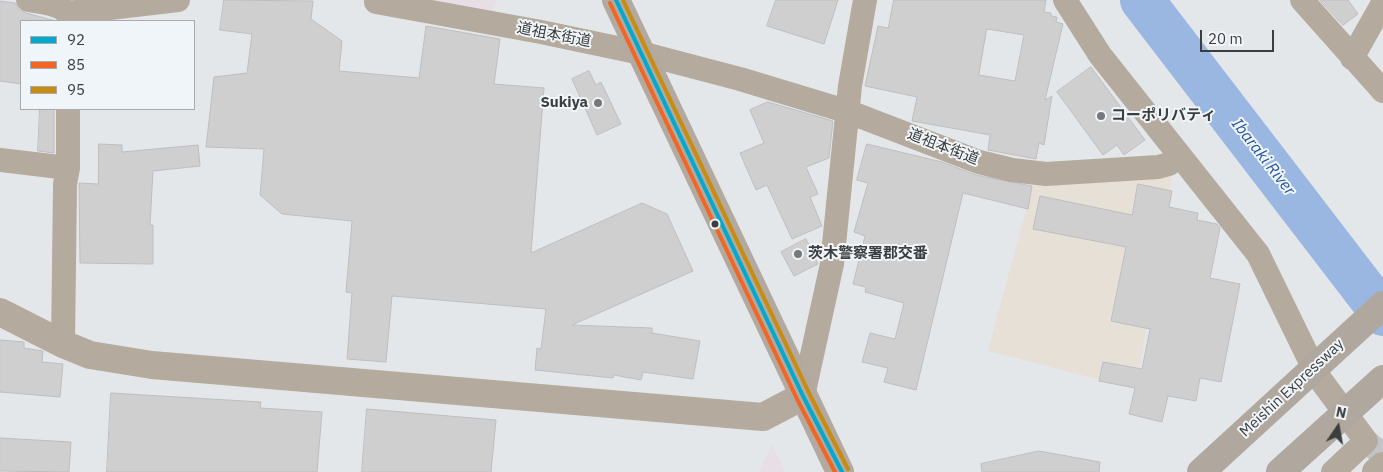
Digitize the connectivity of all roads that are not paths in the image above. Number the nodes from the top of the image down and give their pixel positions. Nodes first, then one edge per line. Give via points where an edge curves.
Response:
1 (28, 0) edge
2 (178, 0) edge
3 (616, 0) edge
4 (866, 0) edge
5 (1065, 0) edge
6 (1302, 0) edge
7 (376, 2) dead end
8 (1383, 3) edge
9 (68, 17) edge
10 (641, 53) junction
11 (1352, 58) junction
12 (1383, 91) edge
13 (68, 110) edge
14 (849, 112) junction
15 (1178, 156) junction
16 (0, 160) edge
17 (68, 168) junction
18 (1383, 305) edge
19 (0, 312) edge
20 (63, 344) junction
21 (1383, 379) edge
22 (803, 396) junction
23 (1383, 466) edge
24 (840, 470) edge
25 (1201, 472) edge
26 (1280, 472) edge
27 (1333, 472) edge
28 (1376, 472) edge

1 - 9 street via 52,4
2 - 9 street
3 - 10 highway
4 - 14 street via 850,86
5 - 15 street via 1100,55
6 - 11 street
7 - 10 street, 道祖本街道
8 - 11 street
10 - 14 street, 道祖本街道
10 - 22 highway
11 - 12 street
13 - 17 street
14 - 15 street, 道祖本街道 via 979,162 1046,174 1158,167 1169,164
14 - 22 street via 832,264
15 - 27 street via 1258,254 1317,375 1366,441
16 - 17 street
17 - 20 street via 65,184
18 - 25 highway, Meishin Expressway, bridge
19 - 20 street
20 - 22 street via 90,355 152,365 763,416
21 - 26 highway, bridge
22 - 24 highway
23 - 28 street

